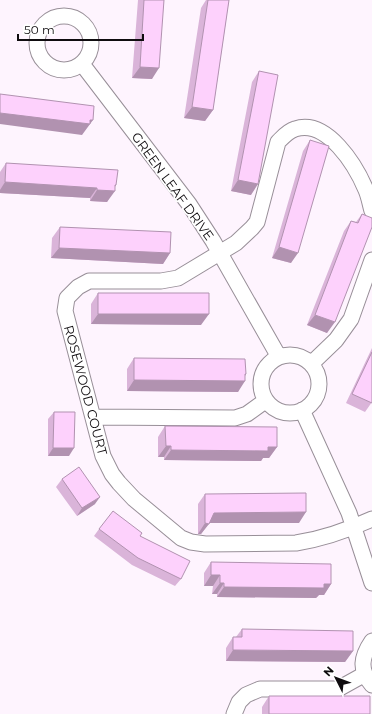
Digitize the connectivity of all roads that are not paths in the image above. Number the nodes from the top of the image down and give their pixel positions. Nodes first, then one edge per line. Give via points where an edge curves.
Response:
1 (82, 64) dead end
2 (372, 211) edge
3 (220, 253) junction
4 (372, 260) edge
5 (279, 357) junction
6 (311, 364) junction
7 (265, 401) junction
8 (302, 410) junction
9 (93, 418) junction
10 (372, 518) edge
11 (353, 527) junction
12 (372, 583) edge
13 (372, 641) edge
14 (368, 680) edge
15 (234, 714) edge

1 - 3 street, GREEN LEAF DRIVE via 189,204
2 - 3 street, ROSEWOOD COURT via 367,191 355,167 335,142 322,132 295,128 278,142 257,222 236,243
3 - 5 street, GREEN LEAF DRIVE
3 - 9 street, ROSEWOOD COURT via 178,278 161,282 89,281 67,298 65,311
4 - 6 street via 351,319 336,340
5 - 6 street via 295,354
5 - 7 street via 273,359 260,378 260,390
6 - 8 street via 319,377 319,389 314,400
7 - 8 street via 273,409 284,413
7 - 9 street via 247,414 235,418
8 - 11 street
9 - 11 street, ROSEWOOD COURT via 102,456 119,483 181,538 205,544 296,543
10 - 11 street, ROSEWOOD COURT
11 - 12 street
13 - 14 street via 365,650 362,662
14 - 15 street via 338,689 260,688 246,694 238,702

